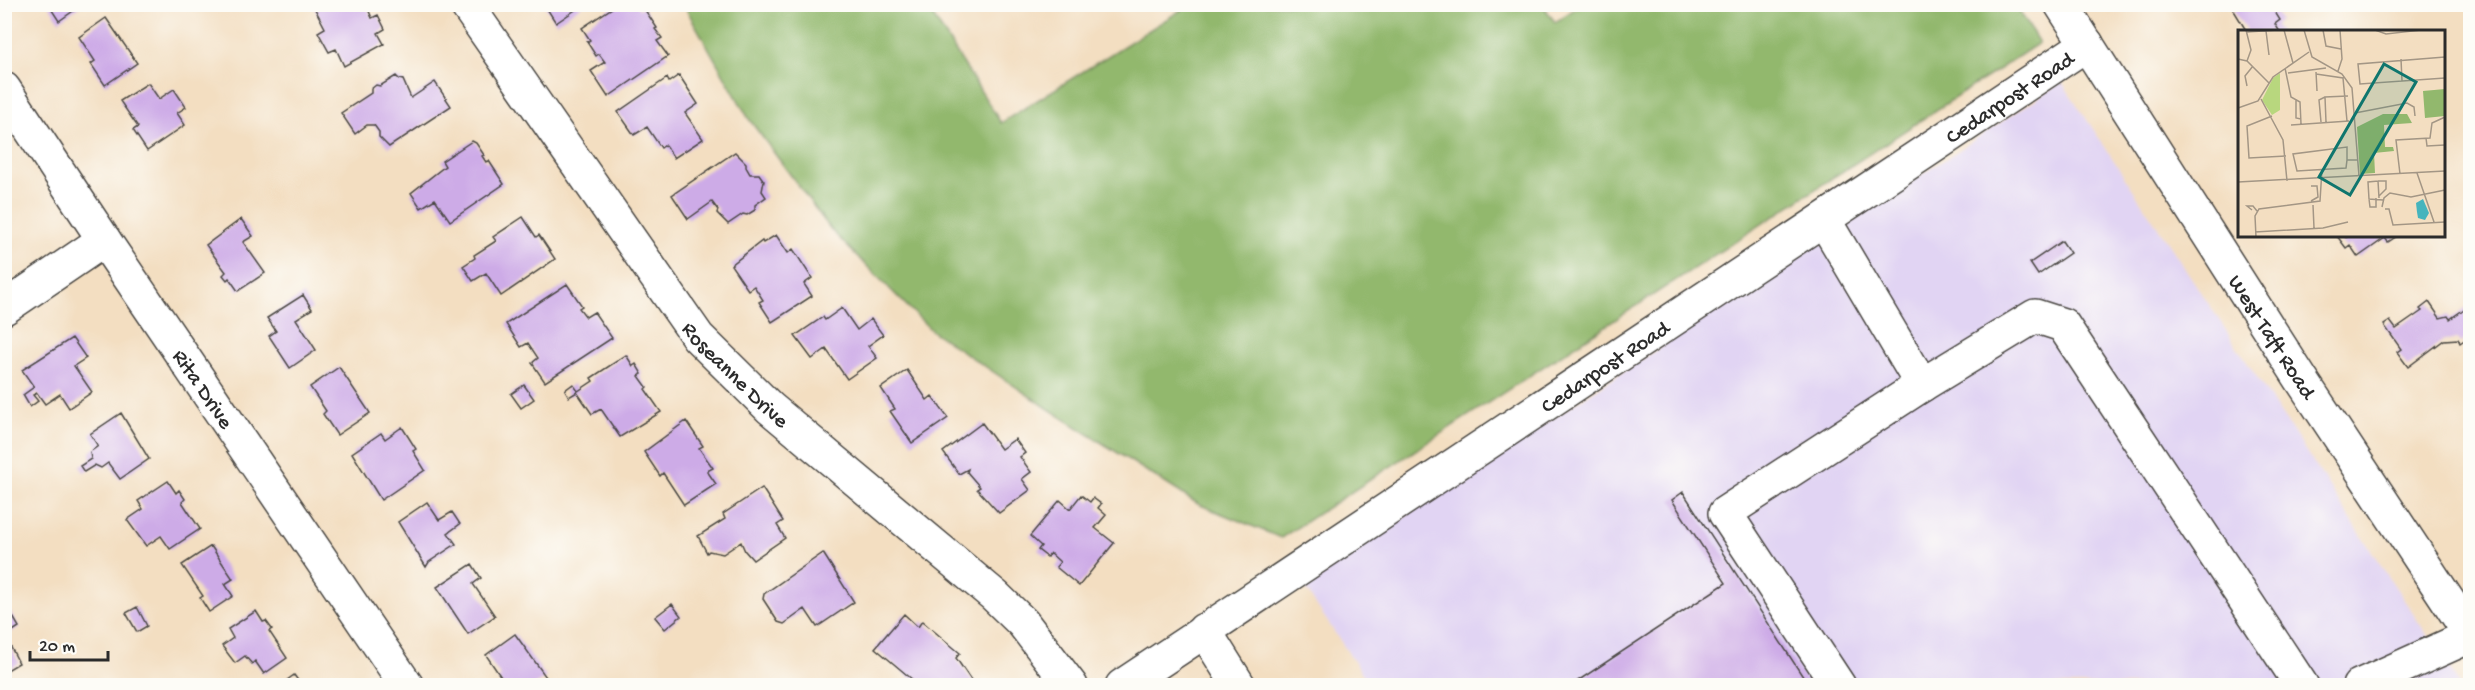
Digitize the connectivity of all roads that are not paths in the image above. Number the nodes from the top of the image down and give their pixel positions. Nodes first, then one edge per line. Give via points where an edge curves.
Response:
1 (466, 4) edge
2 (2061, 4) edge
3 (2087, 44) junction
4 (4, 89) edge
5 (1824, 220) junction
6 (104, 240) junction
7 (4, 308) edge
8 (1922, 385) junction
9 (1204, 630) junction
10 (2470, 636) edge
11 (407, 686) edge
12 (1071, 686) edge
13 (1122, 686) edge
14 (1239, 686) edge
15 (1839, 686) edge
16 (2302, 686) edge
17 (2359, 686) edge
18 (2421, 686) edge

1 - 12 street, Roseanne Drive via 698,337 770,408 995,596 1023,623
2 - 3 street, West Taft Road
3 - 5 street, Cedarpost Road
3 - 10 street, West Taft Road
4 - 6 street, Rita Drive
5 - 8 street
5 - 9 street, Cedarpost Road
6 - 7 street
6 - 11 street, Rita Drive
8 - 15 street via 1725,513
8 - 16 street via 2035,316 2063,325
9 - 13 street, Cedarpost Road
9 - 14 street
10 - 17 street
10 - 18 street

